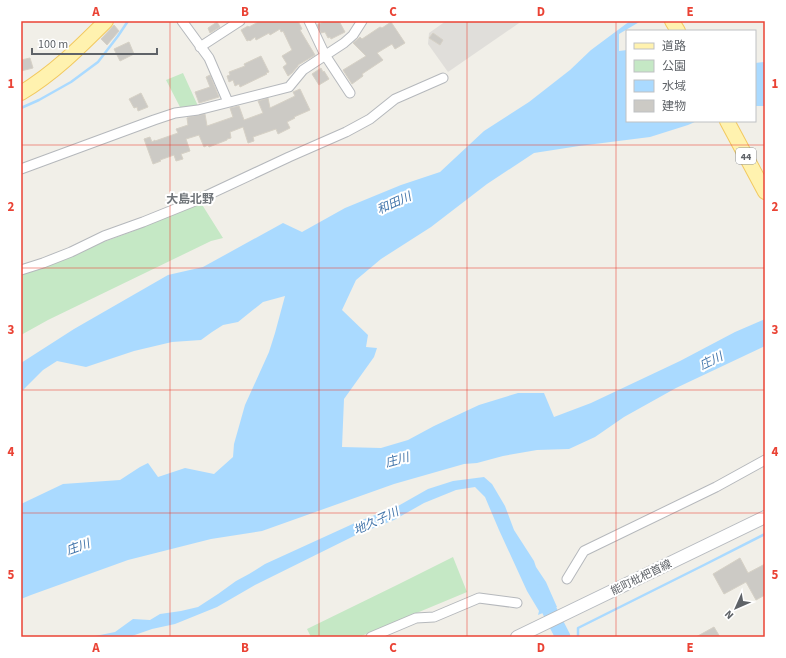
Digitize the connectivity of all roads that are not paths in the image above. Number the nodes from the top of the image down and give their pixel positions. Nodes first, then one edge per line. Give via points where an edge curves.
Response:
1 (106, 21) edge
2 (182, 21) edge
3 (240, 21) edge
4 (309, 21) edge
5 (362, 21) edge
6 (672, 21) edge
7 (677, 30) edge
8 (200, 47) junction
9 (325, 55) junction
10 (443, 78) dead end
11 (21, 93) edge
12 (350, 93) dead end
13 (228, 102) junction
14 (727, 122) edge
15 (21, 169) edge
16 (765, 192) edge
17 (21, 270) edge
18 (765, 460) edge
19 (765, 517) edge
20 (567, 579) dead end
21 (517, 603) dead end
22 (521, 635) edge
23 (371, 637) edge

1 - 11 main road via 61,65
2 - 8 street
3 - 8 street
4 - 9 street
5 - 9 street via 353,35
6 - 7 main road
8 - 13 street via 209,58
9 - 12 street
9 - 13 street via 303,70 289,86
10 - 17 street via 395,99 370,119 346,132 195,201
13 - 15 street via 175,113
14 - 16 main road, 44
18 - 20 street via 716,487 584,551
19 - 22 main road, 能町枇杷首線
21 - 23 street via 479,598 434,617 416,618

